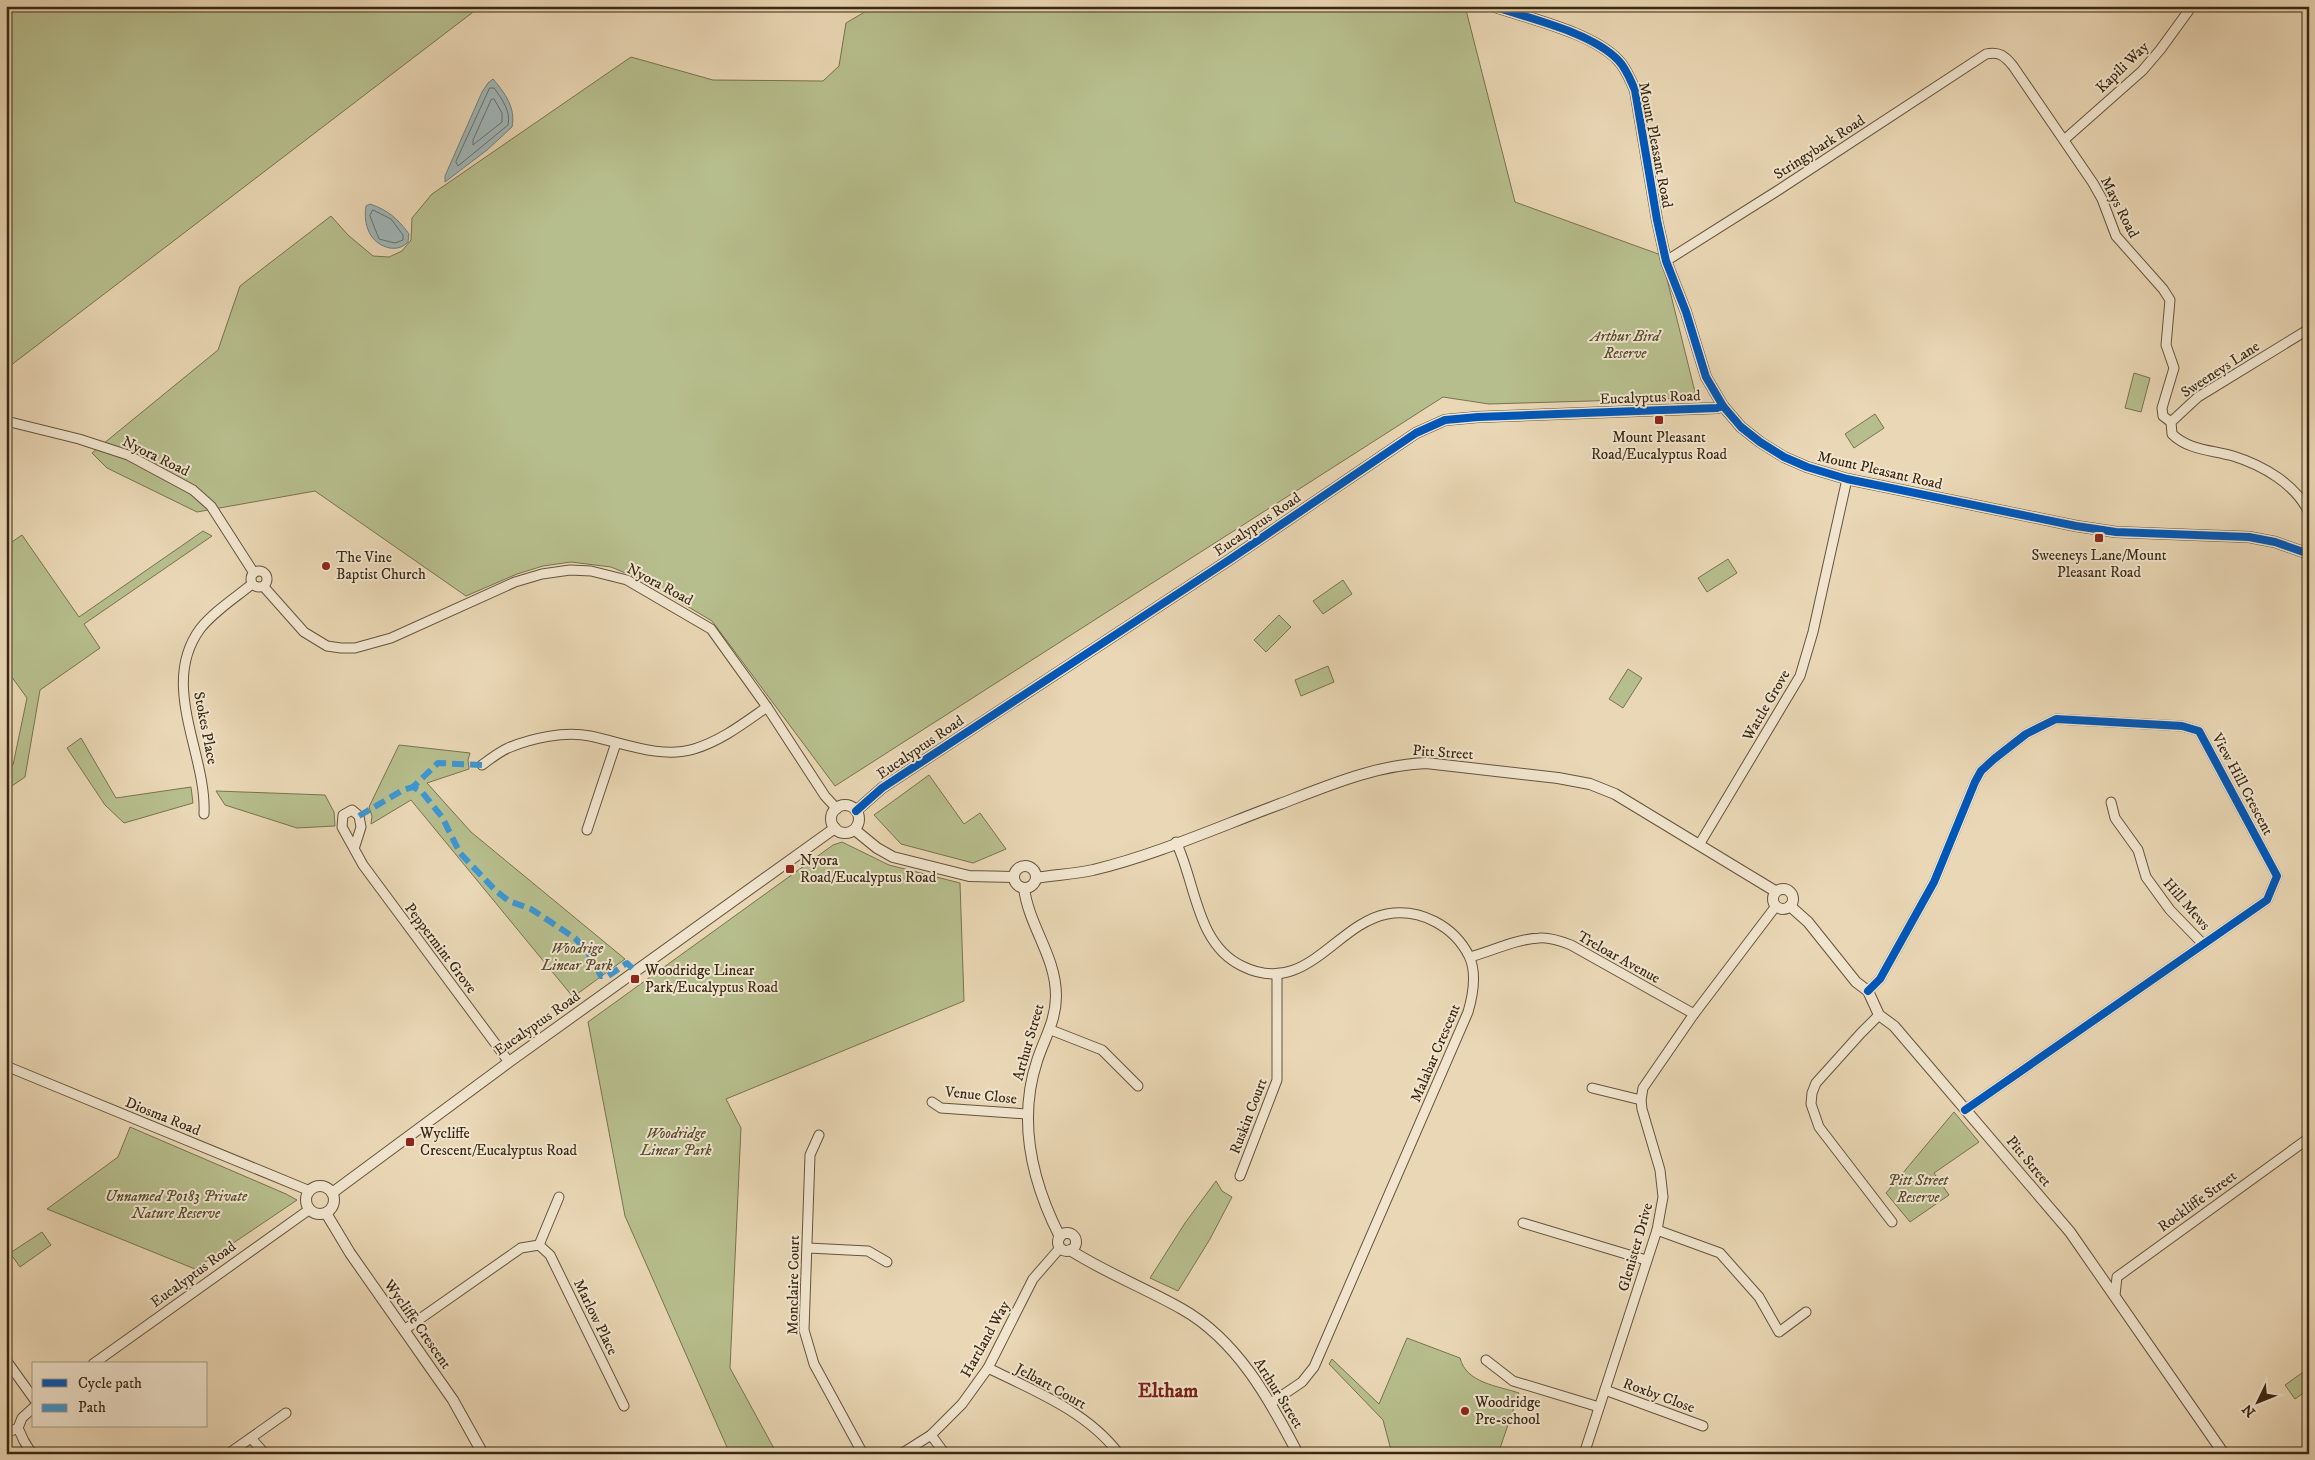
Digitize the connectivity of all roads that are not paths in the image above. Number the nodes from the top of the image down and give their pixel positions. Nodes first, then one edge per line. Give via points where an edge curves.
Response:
1 (1493, 6) edge
2 (2192, 6) edge
3 (1986, 54) joint
4 (2064, 140) junction
5 (1666, 261) junction
6 (2309, 329) edge
7 (1723, 406) junction
8 (6, 421) edge
9 (2171, 422) junction
10 (1847, 479) junction
11 (2309, 513) edge
12 (2309, 554) edge
13 (254, 572) junction
14 (252, 584) junction
15 (264, 586) junction
16 (767, 707) junction
17 (616, 743) junction
18 (482, 765) dead end
19 (2111, 802) dead end
20 (836, 809) junction
21 (856, 811) junction
22 (204, 814) dead end
23 (835, 828) junction
24 (587, 830) dead end
25 (855, 830) junction
26 (1176, 842) junction
27 (1699, 845) junction
28 (354, 849) dead end
29 (1014, 877) junction
30 (1036, 878) junction
31 (1024, 888) junction
32 (1775, 891) junction
33 (1776, 906) junction
34 (1790, 906) junction
35 (2204, 944) junction
36 (1470, 957) junction
37 (1277, 975) junction
38 (1868, 991) junction
39 (1694, 1014) junction
40 (1879, 1015) junction
41 (1051, 1030) junction
42 (509, 1062) junction
43 (6, 1066) edge
44 (1138, 1086) dead end
45 (1592, 1088) dead end
46 (1641, 1100) junction
47 (932, 1102) dead end
48 (1965, 1110) junction
49 (1027, 1114) junction
50 (819, 1135) dead end
51 (2309, 1138) edge
52 (1240, 1176) dead end
53 (310, 1191) junction
54 (332, 1193) junction
55 (559, 1197) dead end
56 (310, 1209) junction
57 (326, 1213) junction
58 (1523, 1222) dead end
59 (1892, 1222) dead end
60 (1657, 1230) junction
61 (1062, 1235) junction
62 (539, 1245) junction
63 (1069, 1247) junction
64 (808, 1248) junction
65 (1646, 1260) junction
66 (886, 1262) dead end
67 (2114, 1295) junction
68 (1806, 1312) dead end
69 (404, 1330) junction
70 (6, 1360) edge
71 (1486, 1360) dead end
72 (96, 1362) edge
73 (988, 1368) junction
74 (1605, 1390) junction
75 (32, 1396) edge
76 (1271, 1403) junction
77 (624, 1406) dead end
78 (1599, 1407) junction
79 (32, 1409) edge
80 (286, 1413) dead end
81 (1703, 1426) dead end
82 (18, 1428) junction
83 (6, 1432) edge
84 (931, 1435) junction
85 (251, 1438) junction
86 (32, 1454) edge
87 (228, 1454) edge
88 (265, 1454) edge
89 (483, 1454) edge
90 (863, 1454) edge
91 (900, 1454) edge
92 (945, 1454) edge
93 (1119, 1454) edge
94 (1298, 1454) edge
95 (1584, 1454) edge
96 (2224, 1454) edge

1 - 5 street, Mount Pleasant Road via 1589,39 1619,61 1628,74 1635,90
2 - 4 street, Kapili Way via 2142,71
3 - 4 street, Mays Road via 1995,52 2005,57
3 - 5 street, Stringybark Road
4 - 9 street, Mays Road via 2102,199 2116,236 2170,300 2166,345 2174,368 2162,408 2163,416
5 - 7 street, Mount Pleasant Road via 1706,377
6 - 9 street, Sweeneys Lane via 2198,396
7 - 10 street, Mount Pleasant Road via 1741,427 1784,457
7 - 21 street, Eucalyptus Road via 1478,417 1445,420 1416,433 890,783
8 - 13 street, Nyora Road via 79,438 128,455 193,490 211,506
9 - 11 street via 2172,434 2182,444 2234,456 2262,468 2287,484
10 - 12 street, Mount Pleasant Road via 2097,530 2250,537
10 - 27 street, Wattle Grove via 1800,676
13 - 14 street
13 - 15 street via 266,574
14 - 15 street via 258,588
14 - 22 street, Stokes Place via 200,630 184,671 185,704 205,795
15 - 16 street, Nyora Road via 309,636 327,646 348,648 391,638 515,582 542,574 570,570 610,575 644,589 711,629
16 - 17 street via 722,737 694,749 665,752
16 - 20 street, Nyora Road
17 - 18 street via 588,736 538,738 506,748
17 - 24 street
19 - 35 street, Hill Mews via 2115,818 2138,850 2146,877 2170,910
20 - 21 street via 847,806
20 - 23 street via 832,818
21 - 25 street via 859,821
23 - 25 street via 843,833
23 - 42 street, Eucalyptus Road
25 - 29 street via 893,857 969,876
26 - 27 street, Pitt Street via 1330,785 1378,770 1426,763 1590,784 1615,794
26 - 30 street, Pitt Street via 1091,870
26 - 37 street via 1209,934 1218,948 1242,966
27 - 32 street, Pitt Street
28 - 42 street, Peppermint Grove
29 - 30 street via 1017,869 1025,866 1033,870
29 - 31 street via 1016,884
30 - 31 street via 1032,886
31 - 41 street, Arthur Street via 1026,907 1055,978 1055,1012
32 - 33 street via 1772,899
32 - 34 street via 1782,888 1790,891 1793,898
33 - 34 street via 1783,909
33 - 39 street
34 - 38 street, Pitt Street via 1808,922 1856,982
35 - 38 street, View Hill Crescent via 2266,900 2277,876 2199,731 2182,726 2056,719 2026,734 1981,771 1934,882 1880,979
35 - 48 street, View Hill Crescent
36 - 37 street via 1458,939 1424,916 1387,914 1364,924 1304,965
36 - 39 street, Treloar Avenue via 1527,940 1557,940 1571,944
36 - 76 street, Malabar Crescent via 1473,996 1468,1012 1314,1366 1302,1382
37 - 52 street, Ruskin Court via 1277,1080
38 - 40 street, Pitt Street
39 - 46 street via 1649,1077
40 - 48 street, Pitt Street via 1894,1026
40 - 59 street via 1816,1083 1811,1104 1819,1127
41 - 44 street via 1102,1050
41 - 49 street, Arthur Street via 1037,1060
42 - 54 street, Eucalyptus Road
43 - 53 street, Diosma Road
45 - 46 street
46 - 60 street, Glenister Drive via 1661,1179 1663,1197
47 - 49 street, Venue Close via 941,1108
48 - 67 street, Pitt Street via 2070,1232
49 - 61 street, Arthur Street via 1032,1167 1039,1193
50 - 64 street, Monclaire Court via 810,1156
51 - 67 street, Rockliffe Street via 2117,1277
53 - 54 street via 322,1186
53 - 56 street via 307,1202
54 - 57 street via 334,1202
55 - 62 street
56 - 57 street via 317,1214
56 - 72 street, Eucalyptus Road
57 - 69 street, Wycliffe Crescent
58 - 65 street
60 - 65 street, Glenister Drive
60 - 68 street via 1720,1253 1759,1297 1779,1332
61 - 63 street via 1058,1242
61 - 63 street, Arthur Street via 1073,1236
62 - 69 street via 521,1248
62 - 77 street, Marlow Place via 550,1255
63 - 73 street, Hartland Way via 1038,1272
63 - 76 street, Arthur Street via 1106,1271 1184,1310 1238,1357
64 - 66 street via 868,1251
64 - 90 street, Monclaire Court via 804,1330 807,1347
65 - 74 street, Glenister Drive
67 - 96 street, Pitt Street
69 - 89 street, Wycliffe Crescent via 457,1407
70 - 75 street
71 - 78 street via 1513,1381
73 - 84 street, Hartland Way via 962,1404
73 - 93 street, Jelbart Court via 1055,1402 1086,1422
74 - 78 street, Glenister Drive
74 - 81 street, Roxby Close
76 - 94 street, Arthur Street
78 - 95 street, Glenister Drive
79 - 82 street via 22,1418
80 - 85 street
82 - 83 street
82 - 86 street
84 - 91 street, Hartland Way
84 - 92 street
85 - 87 street
85 - 88 street

